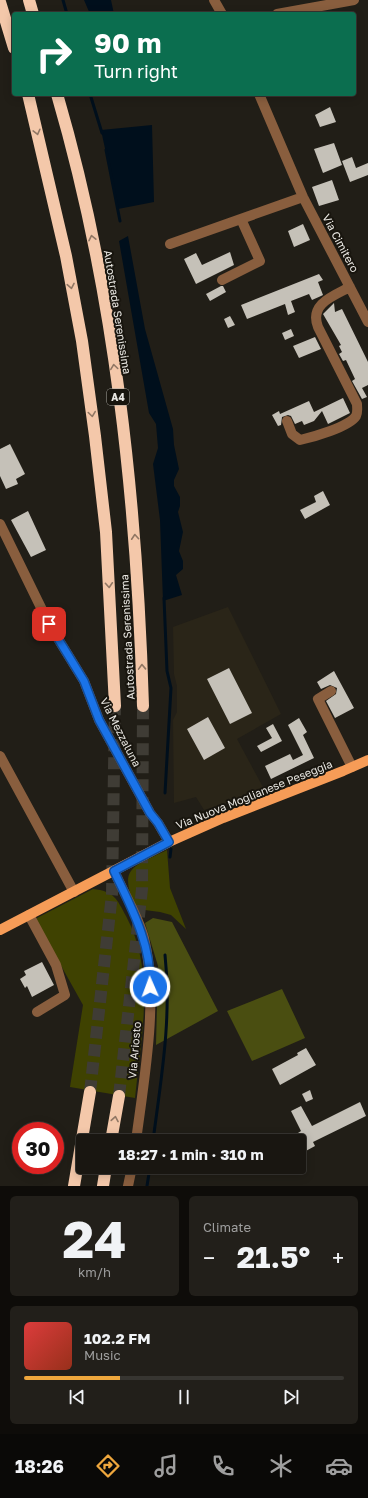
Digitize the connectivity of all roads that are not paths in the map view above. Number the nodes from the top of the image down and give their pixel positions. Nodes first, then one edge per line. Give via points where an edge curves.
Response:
1 (29, 0) edge
2 (214, 0) edge
3 (354, 0) edge
4 (0, 2) edge
5 (32, 12) edge
6 (221, 12) edge
7 (288, 12) edge
8 (12, 41) edge
9 (28, 96) edge
10 (57, 96) edge
11 (260, 96) edge
12 (303, 197) junction
13 (241, 219) junction
14 (170, 244) dead end
15 (222, 280) dead end
16 (350, 287) junction
17 (368, 322) edge
18 (287, 421) dead end
19 (0, 524) edge
20 (331, 691) dead end
21 (115, 706) tunnel mouth
22 (143, 706) tunnel mouth
23 (0, 756) edge
24 (368, 760) edge
25 (352, 767) junction
26 (169, 842) junction
27 (114, 871) junction
28 (74, 892) junction
29 (29, 915) junction
30 (0, 930) edge
31 (37, 1012) dead end
32 (90, 1092) tunnel mouth
33 (119, 1096) tunnel mouth
34 (112, 1134) edge
35 (137, 1134) edge
36 (105, 1174) edge
37 (131, 1174) edge
38 (74, 1186) edge
39 (103, 1186) edge
40 (128, 1186) edge

1 - 5 highway
2 - 6 street
3 - 7 street
4 - 8 highway
9 -> 21 highway, Autostrada Serenissima / A4 via 66,256 82,341 106,532
22 -> 10 highway, Autostrada Serenissima / A4 via 135,532 110,339 92,240
11 - 12 street, Via Cimitero
12 - 13 street
12 - 16 street, Via Cimitero
13 - 14 street
13 - 15 street via 260,261
16 - 17 street, Via Cimitero
16 - 18 street via 328,298 315,317 357,404 358,412 347,424 300,440 292,434
19 - 26 street, Via Mezzaluna via 49,624 84,681 99,720 150,813
20 - 25 street via 318,699
23 - 28 street
24 - 25 main road, Via Nuova Moglianese Peseggia
25 - 26 main road, Via Nuova Moglianese Peseggia
26 - 27 main road, Via Nuova Moglianese Peseggia
27 - 28 main road, Via Nuova Moglianese Peseggia
27 - 35 street, Via Ariosto via 143,936 151,972 147,1058
28 - 29 main road, Via Nuova Moglianese Peseggia
29 - 30 main road, Via Nuova Moglianese Peseggia
29 - 31 street via 56,965 65,995
32 - 38 highway
34 -> 33 highway
36 - 39 highway
37 - 40 street

